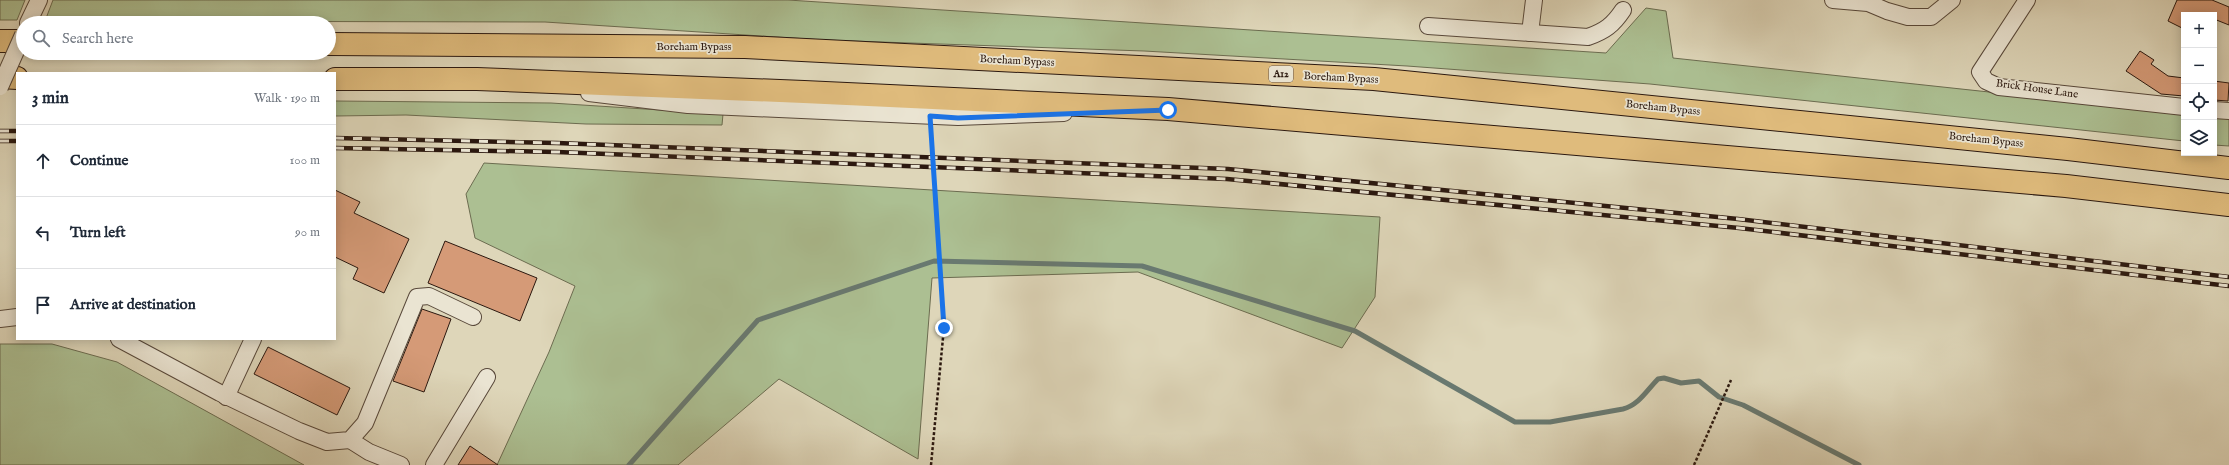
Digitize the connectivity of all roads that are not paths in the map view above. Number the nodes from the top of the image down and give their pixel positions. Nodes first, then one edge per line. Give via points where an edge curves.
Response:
1 (1833, 0) edge
2 (1952, 0) edge
3 (2027, 0) edge
4 (1534, 2) edge
5 (37, 4) edge
6 (1623, 10) dead end
7 (31, 16) edge
8 (1428, 26) dead end
9 (1530, 33) junction
10 (0, 41) edge
11 (16, 41) edge
12 (336, 44) edge
13 (16, 51) edge
14 (0, 77) edge
15 (16, 78) edge
16 (336, 79) edge
17 (477, 79) junction
18 (0, 87) edge
19 (2181, 107) edge
20 (1168, 110) junction
21 (2217, 110) edge
22 (2229, 111) edge
23 (2229, 168) edge
24 (2229, 205) edge
25 (16, 317) edge
26 (473, 317) dead end
27 (0, 318) edge
28 (121, 340) edge
29 (253, 340) edge
30 (487, 376) dead end
31 (226, 397) junction
32 (350, 440) junction
33 (401, 465) edge
34 (434, 465) edge

1 - 2 street via 1868,3 1908,17 1931,17
3 - 19 street, Brick House Lane via 1980,72 1986,81 1999,87
4 - 9 street
5 - 7 street
6 - 9 street via 1614,24 1605,31 1588,37
8 - 9 street
10 - 11 highway
12 - 23 highway, Boreham Bypass / A12 via 745,48 1374,79 2068,148
13 - 18 street, bridge
14 - 15 highway
16 - 17 highway
17 - 20 highway
17 - 20 street via 688,105 958,118
20 - 24 highway via 2066,186
21 - 22 street
25 - 27 street
26 - 32 street via 429,296 417,297 365,423
28 - 31 street
29 - 31 street
30 - 34 street
31 - 32 street via 327,442
32 - 33 street via 369,452

